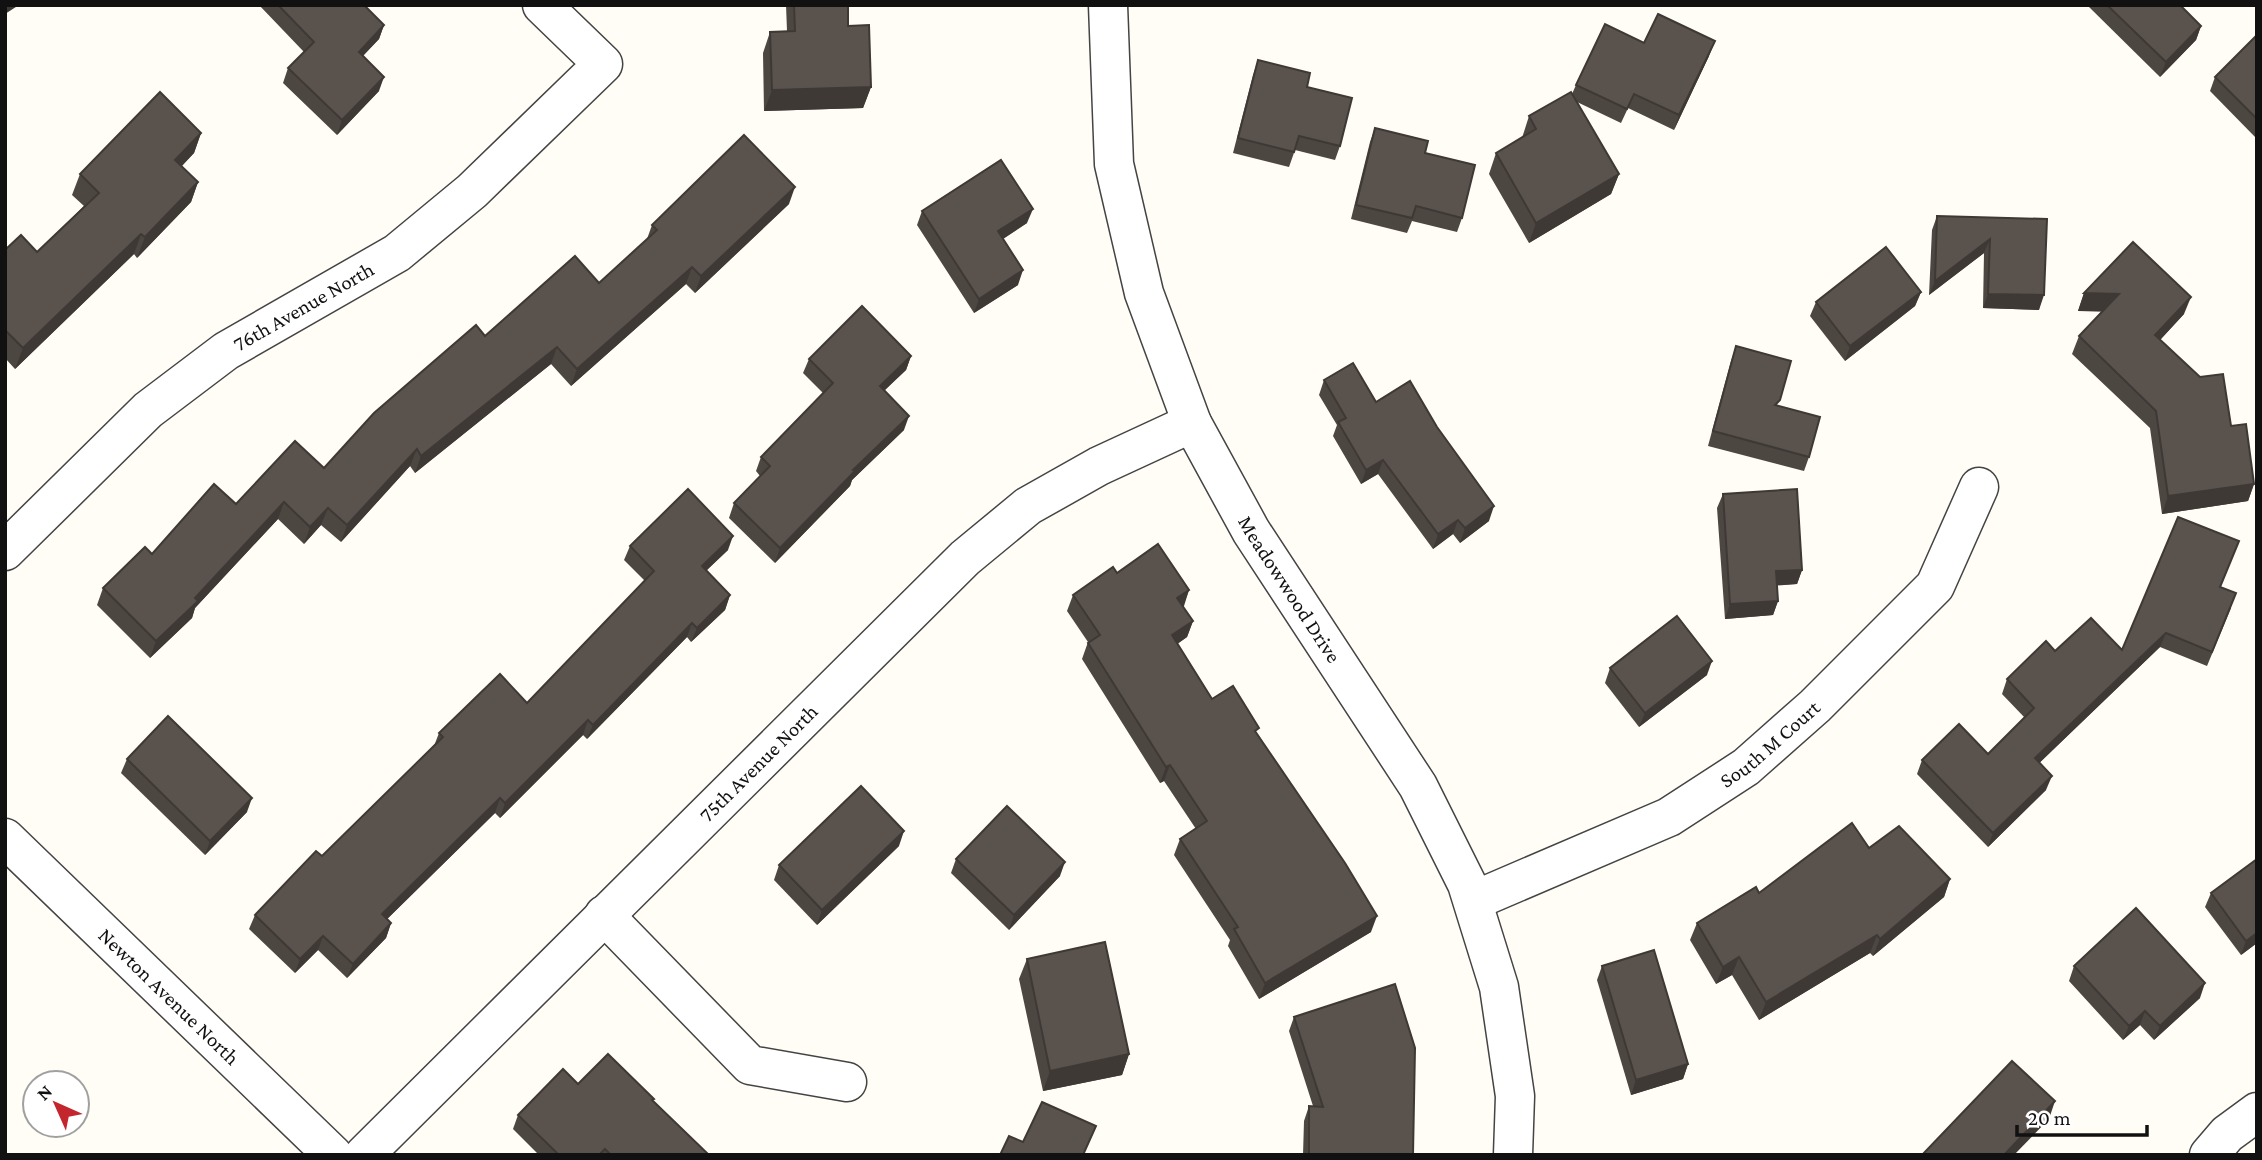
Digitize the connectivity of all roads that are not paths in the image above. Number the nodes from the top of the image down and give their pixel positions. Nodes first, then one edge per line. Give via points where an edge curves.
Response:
1 (541, 5) edge
2 (1108, 5) edge
3 (1192, 423) junction
4 (1979, 487) dead end
5 (5, 551) edge
6 (5, 838) edge
7 (1473, 901) junction
8 (604, 915) junction
9 (847, 1082) dead end
10 (2257, 1112) edge
11 (333, 1155) edge
12 (364, 1155) edge
13 (1513, 1155) edge
14 (2209, 1155) edge

1 - 5 street, 76th Avenue North via 603,64 472,191 397,253 226,351 148,410
2 - 3 street, Meadowwood Drive via 1114,163 1144,293
3 - 7 street, Meadowwood Drive via 1251,531 1418,786
3 - 8 street, 75th Avenue North via 1099,466 1028,506 965,558
4 - 7 street, South M Court via 1935,586 1815,706 1745,767 1669,817
6 - 11 street, Newton Avenue North
7 - 13 street, Meadowwood Drive via 1499,987 1515,1096
8 - 9 street via 750,1065
8 - 12 street, 75th Avenue North
10 - 14 street via 2227,1134

